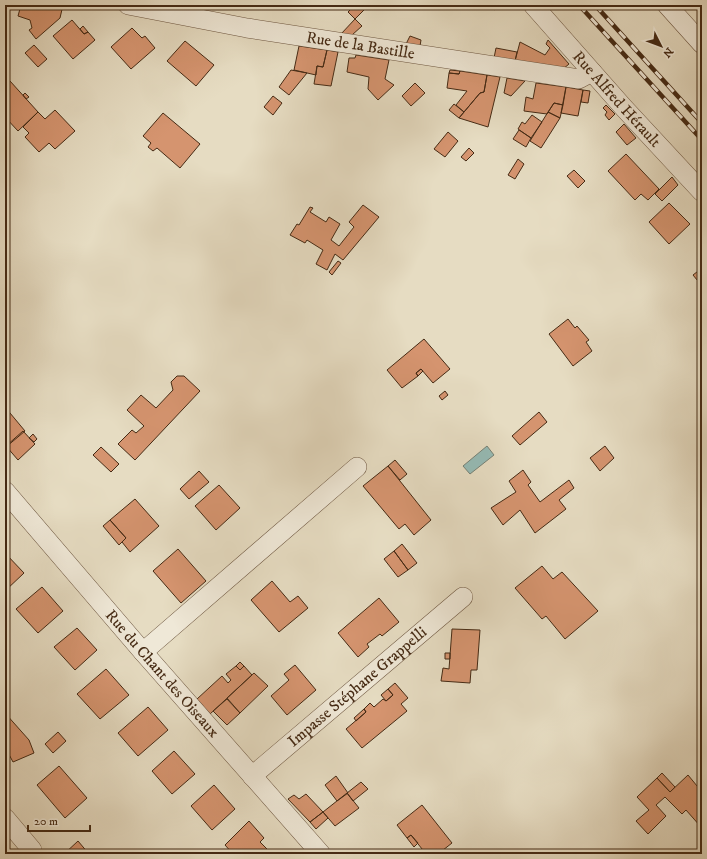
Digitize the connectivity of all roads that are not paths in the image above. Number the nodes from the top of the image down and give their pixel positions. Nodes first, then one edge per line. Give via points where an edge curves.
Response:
1 (128, 5) edge
2 (533, 5) edge
3 (667, 5) edge
4 (702, 44) edge
5 (592, 72) junction
6 (702, 192) edge
7 (357, 467) dead end
8 (5, 491) edge
9 (463, 598) dead end
10 (143, 652) junction
11 (252, 776) junction
12 (5, 818) edge
13 (28, 854) edge
14 (321, 854) edge

1 - 5 street, Rue de la Bastille via 247,28 579,79
2 - 5 street, Rue Alfred Hérault
3 - 4 street
5 - 6 street, Rue Alfred Hérault
7 - 10 street
8 - 10 street, Rue du Chant des Oiseaux
9 - 11 street, Impasse Stéphane Grappelli
10 - 11 street, Rue du Chant des Oiseaux
11 - 14 street, Rue du Chant des Oiseaux
12 - 13 street via 32,850

